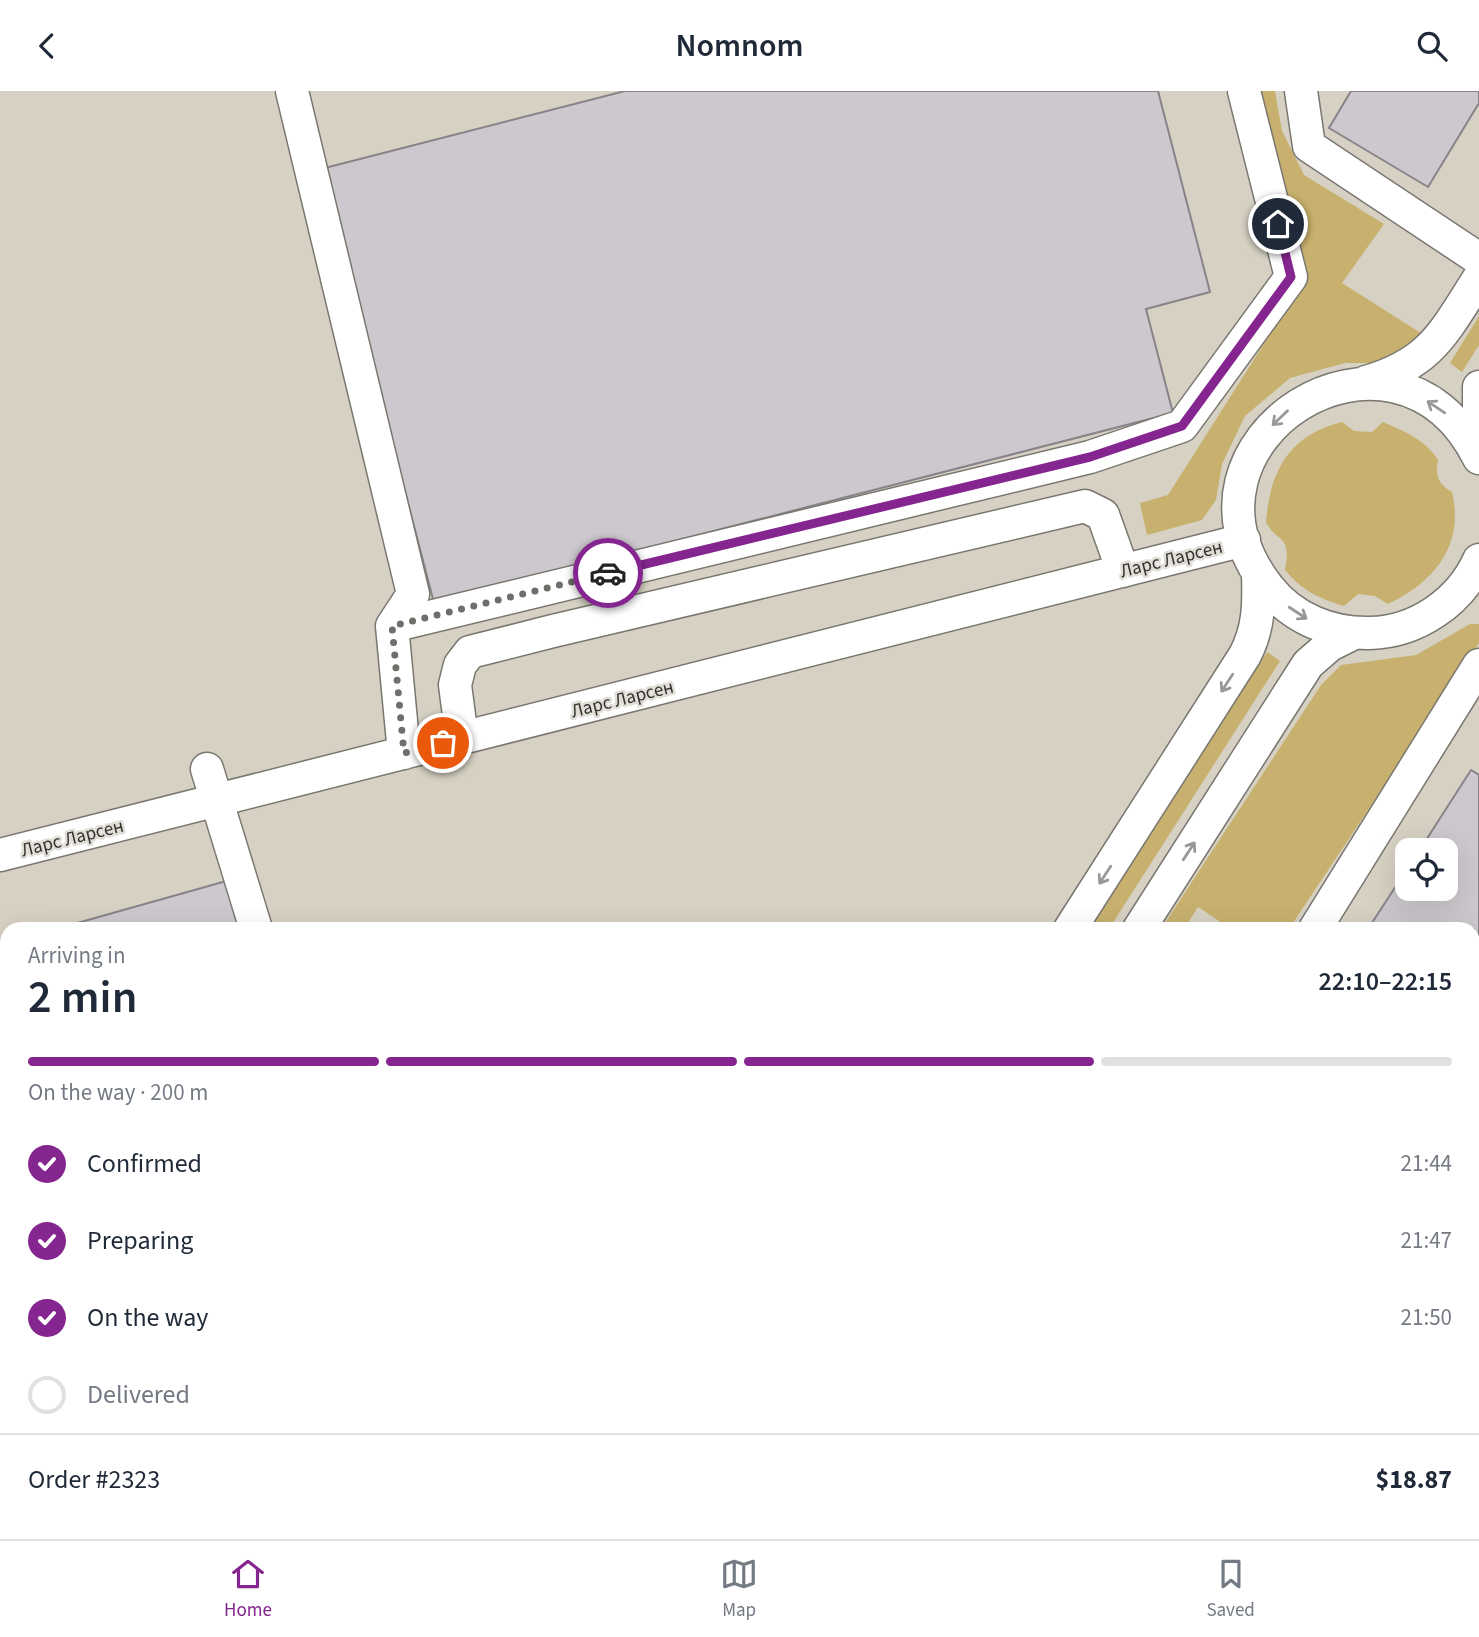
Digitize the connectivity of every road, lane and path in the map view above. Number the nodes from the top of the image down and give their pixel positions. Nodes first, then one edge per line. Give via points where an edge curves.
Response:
1 (292, 91) edge
2 (1244, 91) edge
3 (1300, 91) edge
4 (1479, 258) edge
5 (1479, 278) edge
6 (1358, 384) junction
7 (1479, 387) edge
8 (1479, 425) edge
9 (1479, 458) edge
10 (1244, 540) junction
11 (1477, 570) edge
12 (1123, 571) junction
13 (1258, 574) junction
14 (392, 626) junction
15 (1352, 633) junction
16 (1479, 665) edge
17 (462, 738) junction
18 (404, 753) junction
19 (207, 769) dead end
20 (216, 801) junction
21 (0, 855) edge
22 (254, 922) edge
23 (1074, 922) edge
24 (1143, 922) edge
25 (1319, 922) edge

1 - 14 street via 413,594
2 - 14 street via 1291,277 1182,426 1090,457
3 - 4 street via 1309,146
5 - 6 street via 1421,358 1391,375
9 -> 6 street via 1454,420 1433,404 1397,389
6 -> 10 street via 1305,399 1264,435 1242,485
7 - 8 street
10 - 12 street, Ларс Ларсен
10 - 13 street
11 - 15 street via 1434,614 1399,629
12 - 17 street, Ларс Ларсен
12 - 17 street via 1103,515 1085,506 553,631 470,652 455,685
13 -> 15 street via 1276,597 1298,614 1324,627
13 -> 23 street via 1260,611 1245,655
14 - 18 street
24 -> 15 street via 1308,664
16 - 25 street
17 - 18 street, Ларс Ларсен
18 - 20 street, Ларс Ларсен
19 - 20 street
20 - 21 street, Ларс Ларсен
20 - 22 street

